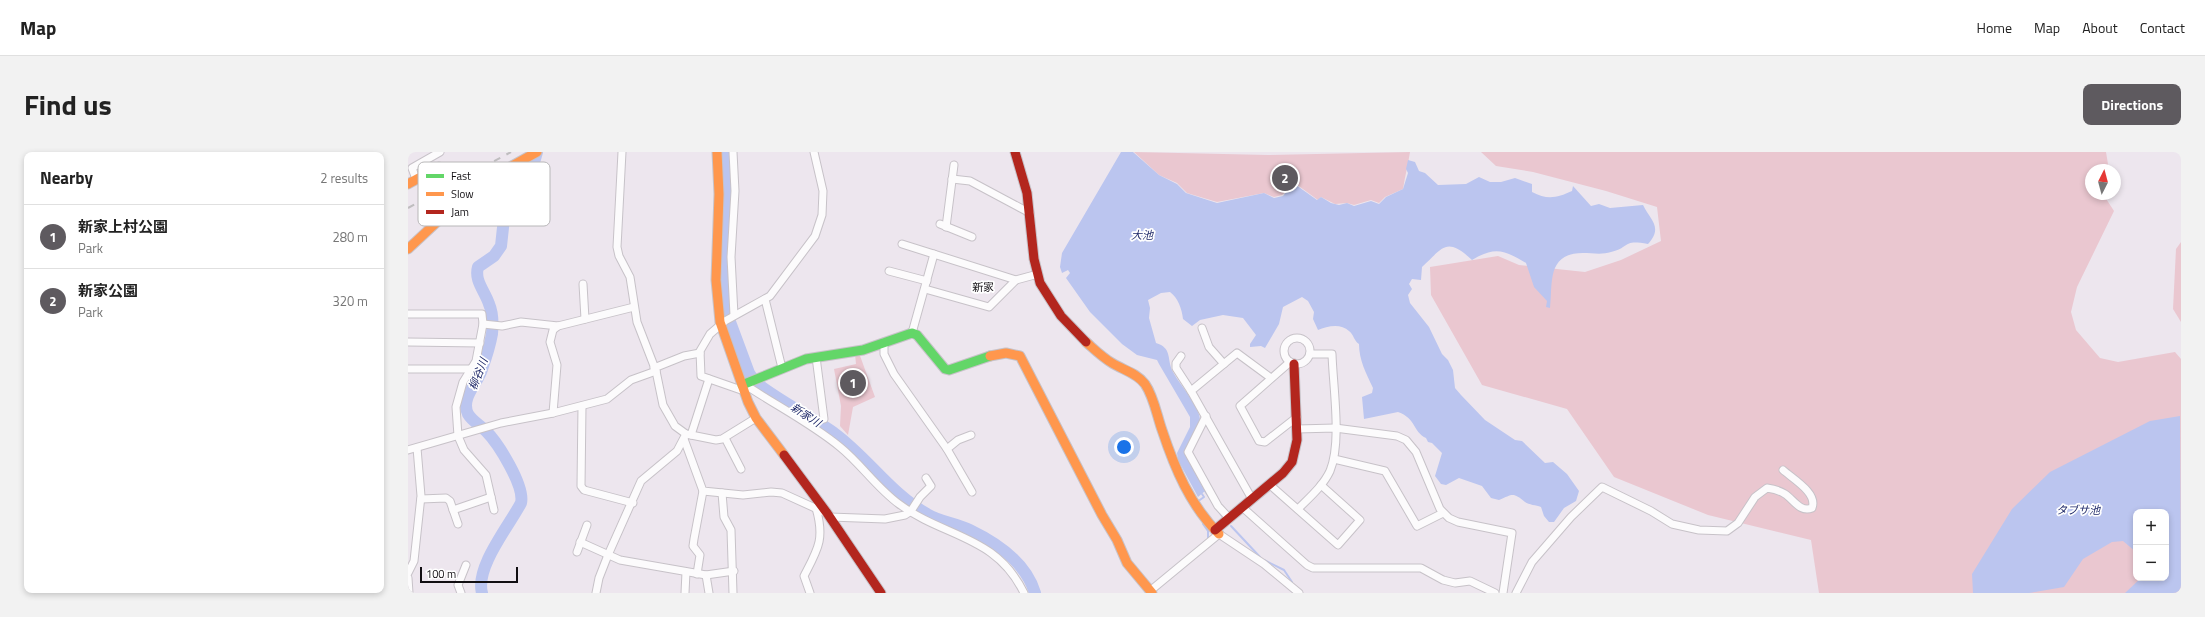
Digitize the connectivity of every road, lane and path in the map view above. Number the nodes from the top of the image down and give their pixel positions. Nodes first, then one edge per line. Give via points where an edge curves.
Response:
1 (440, 152) edge
2 (537, 152) edge
3 (622, 152) edge
4 (717, 152) edge
5 (733, 152) edge
6 (814, 152) edge
7 (1015, 152) edge
8 (422, 162) edge
9 (519, 162) edge
10 (418, 165) edge
11 (954, 165) dead end
12 (952, 179) junction
13 (412, 182) edge
14 (1030, 213) junction
15 (433, 226) edge
16 (972, 237) dead end
17 (902, 244) dead end
18 (408, 249) edge
19 (934, 254) junction
20 (889, 271) dead end
21 (1038, 274) junction
22 (1016, 280) junction
23 (927, 281) junction
24 (583, 284) dead end
25 (925, 289) junction
26 (765, 299) junction
27 (634, 307) junction
28 (408, 314) edge
29 (734, 316) junction
30 (585, 319) junction
31 (723, 322) junction
32 (485, 324) junction
33 (558, 326) junction
34 (1202, 328) dead end
35 (912, 333) junction
36 (408, 342) edge
37 (480, 342) junction
38 (884, 342) junction
39 (700, 353) junction
40 (1310, 354) junction
41 (1181, 356) dead end
42 (816, 357) junction
43 (1292, 363) junction
44 (1224, 364) junction
45 (782, 368) junction
46 (408, 369) edge
47 (471, 369) junction
48 (655, 369) junction
49 (1271, 378) junction
50 (709, 379) junction
51 (744, 386) junction
52 (1191, 391) junction
53 (582, 406) junction
54 (553, 413) junction
55 (1206, 416) junction
56 (1296, 417) junction
57 (756, 418) junction
58 (824, 419) dead end
59 (1335, 428) junction
60 (1297, 429) junction
61 (458, 436) junction
62 (687, 436) junction
63 (971, 436) dead end
64 (725, 438) junction
65 (417, 448) junction
66 (946, 449) junction
67 (408, 450) edge
68 (1334, 459) junction
69 (741, 469) dead end
70 (1783, 470) dead end
71 (926, 478) dead end
72 (1270, 484) junction
73 (1321, 484) junction
74 (703, 491) junction
75 (972, 492) dead end
76 (722, 493) junction
77 (491, 497) junction
78 (1252, 498) junction
79 (421, 499) junction
80 (633, 503) junction
81 (1242, 507) junction
82 (816, 508) junction
83 (1298, 509) junction
84 (453, 510) junction
85 (494, 510) dead end
86 (911, 511) junction
87 (1443, 513) junction
88 (828, 515) junction
89 (1229, 518) junction
90 (458, 524) dead end
91 (587, 525) dead end
92 (1217, 532) junction
93 (580, 542) junction
94 (576, 552) dead end
95 (608, 555) junction
96 (466, 565) dead end
97 (408, 572) edge
98 (686, 572) junction
99 (734, 572) junction
100 (697, 574) junction
101 (706, 575) junction
102 (408, 578) edge
103 (1151, 592) edge
104 (409, 593) edge
105 (461, 593) edge
106 (596, 593) edge
107 (685, 593) edge
108 (709, 593) edge
109 (733, 593) edge
110 (810, 593) edge
111 (881, 593) edge
112 (1024, 593) edge
113 (1299, 593) edge
114 (1494, 593) edge
115 (1503, 593) edge
116 (1516, 593) edge

1 - 8 street
2 - 9 street
3 - 27 street via 617,247 630,277
4 - 31 street via 720,195 717,240 718,295
5 - 29 street via 735,191 731,257
6 - 26 street via 823,191 821,224 783,281
7 - 14 street via 1025,179
10 - 13 street via 412,168
11 - 12 street
12 - 14 street via 970,181
12 - 16 street via 943,225
14 - 21 street
15 - 18 street
17 - 19 street
19 - 22 street
19 - 23 street
20 - 23 street
21 - 22 street
21 - 92 street via 1051,300 1081,335 1110,362 1144,382 1171,456 1195,503
22 - 25 street via 990,307
23 - 25 street
24 - 30 street
25 - 35 street
26 - 29 street
26 - 45 street
27 - 30 street
27 - 48 street
28 - 32 street via 482,314
29 - 31 street
30 - 33 street
31 - 39 street via 710,334
31 - 51 street
32 - 33 street via 498,326 521,322
32 - 37 street
33 - 54 street via 553,330 550,342 557,365
34 - 44 street via 1209,347
35 - 38 street
35 - 103 street via 917,335 945,369 949,370 1006,352 1020,356 1127,563
36 - 37 street
37 - 47 street via 476,361
38 - 42 street via 863,350
38 - 66 street via 884,354 894,374
39 - 48 street via 684,356
39 - 50 street via 701,376
40 - 43 street via 1304,363
40 - 43 street via 1306,342 1292,340 1285,349 1286,357
40 - 59 street via 1332,354
41 - 52 street via 1176,362 1176,368
42 - 45 street
42 - 58 street
43 - 49 street
43 - 56 street
44 - 49 street via 1237,353
44 - 52 street
45 - 51 street
46 - 47 street
47 - 61 street via 463,382 456,407
48 - 53 street via 631,380 607,399
48 - 62 street via 659,392 668,415 675,426
49 - 56 street via 1240,406 1259,441 1265,442
50 - 51 street
50 - 62 street
51 - 57 street
51 - 86 street via 841,448 898,504
52 - 55 street
53 - 54 street
53 - 80 street via 581,486 584,490
54 - 61 street
55 - 78 street
55 - 89 street via 1188,452 1218,506
56 - 60 street
57 - 64 street
57 - 88 street
59 - 60 street
59 - 68 street
59 - 87 street via 1397,436 1412,444
60 - 72 street via 1296,450 1292,462
61 - 65 street
61 - 77 street via 464,450 486,475
62 - 64 street via 708,440
62 - 74 street
62 - 80 street via 677,451 641,482
63 - 66 street via 958,440
64 - 69 street
65 - 67 street
65 - 79 street
66 - 75 street
68 - 73 street
68 - 87 street via 1385,471 1417,526
70 - 116 street via 1810,494 1812,508 1799,507 1785,494 1767,488 1755,497 1738,523 1727,531 1699,530 1672,524 1602,487 1571,517 1532,562
71 - 86 street via 931,486
72 - 78 street
72 - 83 street
73 - 83 street
73 - 83 street via 1360,520 1338,545
74 - 76 street
74 - 100 street via 693,546 700,555
76 - 82 street via 782,493
76 - 99 street via 724,517 731,530 730,560
77 - 84 street
77 - 85 street
78 - 81 street
79 - 84 street via 446,498
79 - 97 street via 414,561
80 - 95 street
81 - 89 street
81 - 114 street via 1313,568 1421,568 1443,580 1470,581
82 - 88 street
82 - 110 street via 821,533 804,576
84 - 90 street
86 - 88 street via 885,519
86 - 112 street via 938,527 974,540 992,553 1008,567
87 - 115 street via 1458,522 1512,533
88 - 111 street
89 - 92 street
91 - 93 street
92 - 103 street
92 - 113 street via 1269,568
93 - 94 street
93 - 95 street
95 - 98 street via 620,560
95 - 106 street
96 - 105 street via 458,584
98 - 100 street
98 - 107 street
99 - 101 street
99 - 109 street
100 - 101 street
101 - 108 street
102 - 104 street

